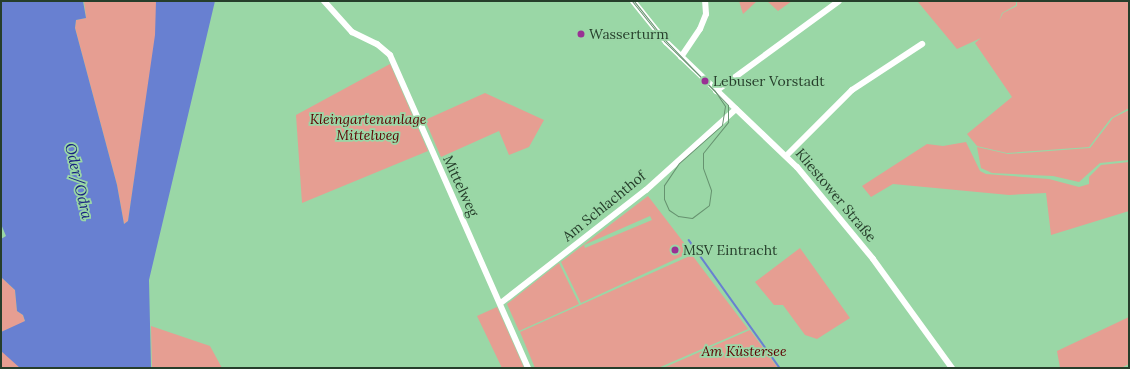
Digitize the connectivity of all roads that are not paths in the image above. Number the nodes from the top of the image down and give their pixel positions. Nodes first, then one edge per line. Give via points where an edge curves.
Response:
1 (324, 1) edge
2 (633, 1) edge
3 (705, 1) edge
4 (839, 1) edge
5 (922, 44) dead end
6 (681, 57) junction
7 (716, 91) junction
8 (736, 109) junction
9 (787, 155) junction
10 (502, 302) junction
11 (528, 368) edge
12 (952, 368) edge

1 - 10 street, Mittelweg via 352,32 377,44 390,55
2 - 6 street, Kliestower Straße
3 - 6 street via 706,14 700,29
4 - 7 street
5 - 9 street via 852,90
6 - 7 street, Kliestower Straße
7 - 8 street, Kliestower Straße
8 - 9 street, Kliestower Straße
8 - 10 street, Am Schlachthof via 646,190
9 - 12 street, Kliestower Straße via 873,259
10 - 11 street, Mittelweg

